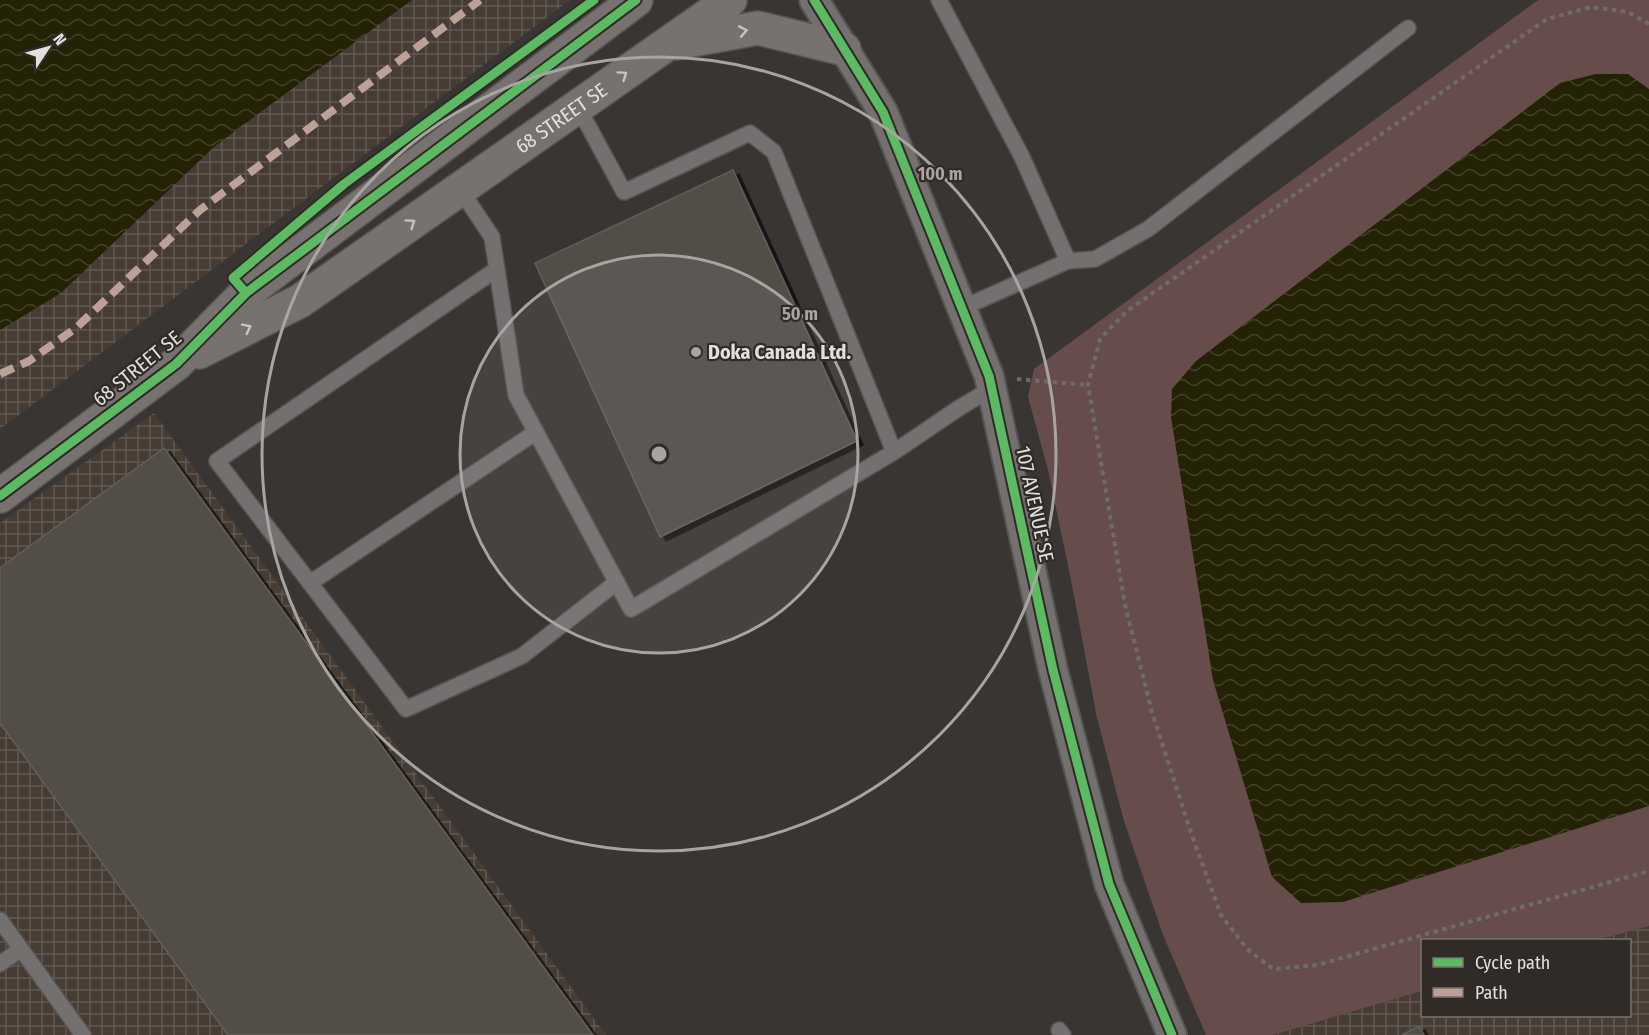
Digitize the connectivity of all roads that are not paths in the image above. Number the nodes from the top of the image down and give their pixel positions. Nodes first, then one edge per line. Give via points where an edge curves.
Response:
1 (636, 0) edge
2 (730, 0) edge
3 (814, 0) edge
4 (939, 0) edge
5 (1408, 28) dead end
6 (665, 45) junction
7 (844, 49) junction
8 (578, 107) junction
9 (460, 189) junction
10 (1068, 261) junction
11 (497, 269) junction
12 (962, 309) junction
13 (176, 364) junction
14 (990, 382) junction
15 (536, 432) junction
16 (894, 452) junction
17 (0, 496) edge
18 (617, 582) junction
19 (310, 583) junction
20 (0, 920) edge
21 (21, 949) junction
22 (0, 964) edge
23 (83, 1035) edge
24 (1172, 1035) edge

1 - 13 street, 68 STREET SE via 246,293
2 - 6 street, 68 STREET SE
3 - 7 street, 107 AVENUE SE
4 - 10 lane via 1022,158
5 - 10 lane via 1148,228 1095,259
6 -> 7 street via 758,28
8 -> 6 street, 68 STREET SE
7 - 12 street, 107 AVENUE SE via 883,112
8 - 9 street, 68 STREET SE
8 - 16 lane via 624,192 750,133 774,152
9 - 11 lane via 492,237
13 -> 9 street, 68 STREET SE via 300,301
10 - 12 lane
11 - 15 lane via 516,395
11 - 19 lane via 217,461
12 - 14 street, 107 AVENUE SE
13 - 17 street, 68 STREET SE
14 - 16 lane
14 - 24 street, 107 AVENUE SE via 1053,670 1109,884
15 - 18 lane
15 - 19 lane
16 - 18 lane via 631,609
18 - 19 lane via 522,656 406,709
20 - 21 lane
21 - 22 lane
21 - 23 lane

